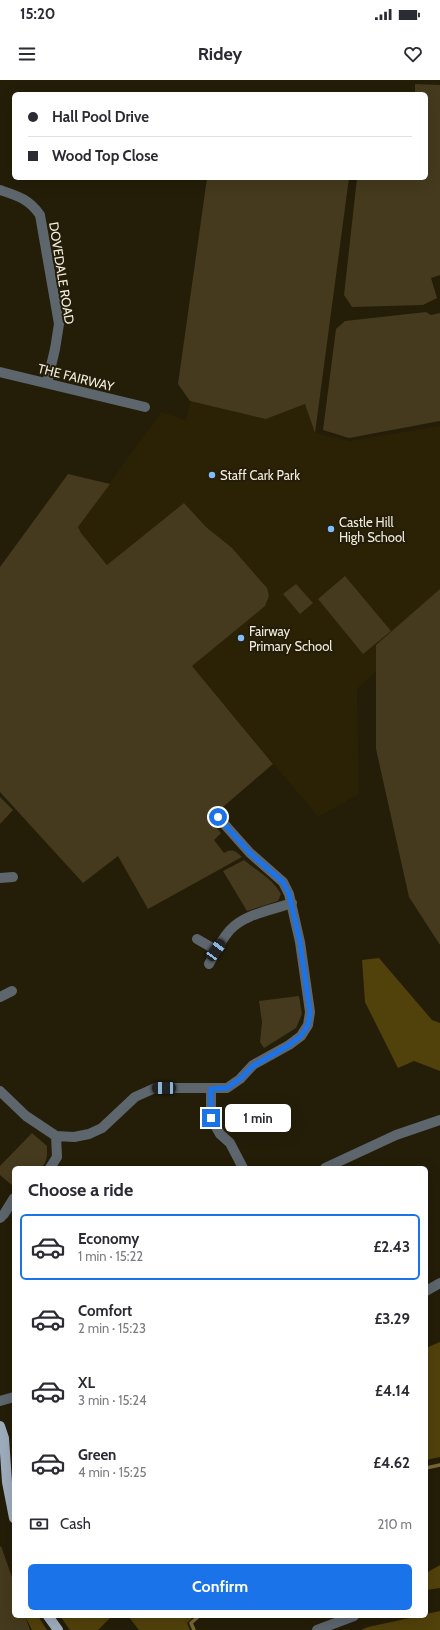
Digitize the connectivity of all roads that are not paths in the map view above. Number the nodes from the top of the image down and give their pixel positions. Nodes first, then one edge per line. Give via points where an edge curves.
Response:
1 (0, 190) edge
2 (0, 372) edge
3 (48, 383) junction
4 (145, 407) dead end
5 (218, 817) dead end
6 (13, 877) dead end
7 (0, 878) edge
8 (292, 903) junction
9 (197, 938) dead end
10 (216, 950) junction
11 (209, 964) dead end
12 (12, 992) dead end
13 (0, 997) edge
14 (211, 1089) junction
15 (1, 1094) edge
16 (440, 1120) edge
17 (56, 1136) junction
18 (343, 1164) edge
19 (51, 1166) edge
20 (243, 1166) edge
21 (12, 1201) edge
22 (0, 1218) edge
23 (440, 1283) edge
24 (428, 1288) edge
25 (12, 1398) edge
26 (0, 1402) edge
27 (0, 1426) edge
28 (12, 1508) edge
29 (49, 1618) edge
30 (349, 1618) edge
31 (58, 1630) edge
32 (317, 1630) edge

1 - 3 street, DOVEDALE ROAD via 24,198 40,215 59,324
2 - 3 street, THE FAIRWAY
3 - 4 street, THE FAIRWAY
5 - 8 street via 250,853 283,882
6 - 7 street
8 - 10 street via 251,916 231,929
8 - 14 street via 310,1012 308,1025 301,1036 253,1066 227,1088
9 - 10 street
10 - 11 street
12 - 13 street
14 - 17 street via 155,1088 135,1097 102,1128 74,1137
14 - 20 street via 211,1118
15 - 17 street via 26,1116
16 - 18 street via 396,1135
17 - 19 street via 57,1157
21 - 22 street
23 - 24 street
25 - 26 street
27 - 28 main road via 4,1438 7,1482
29 - 31 main road
30 - 32 street

